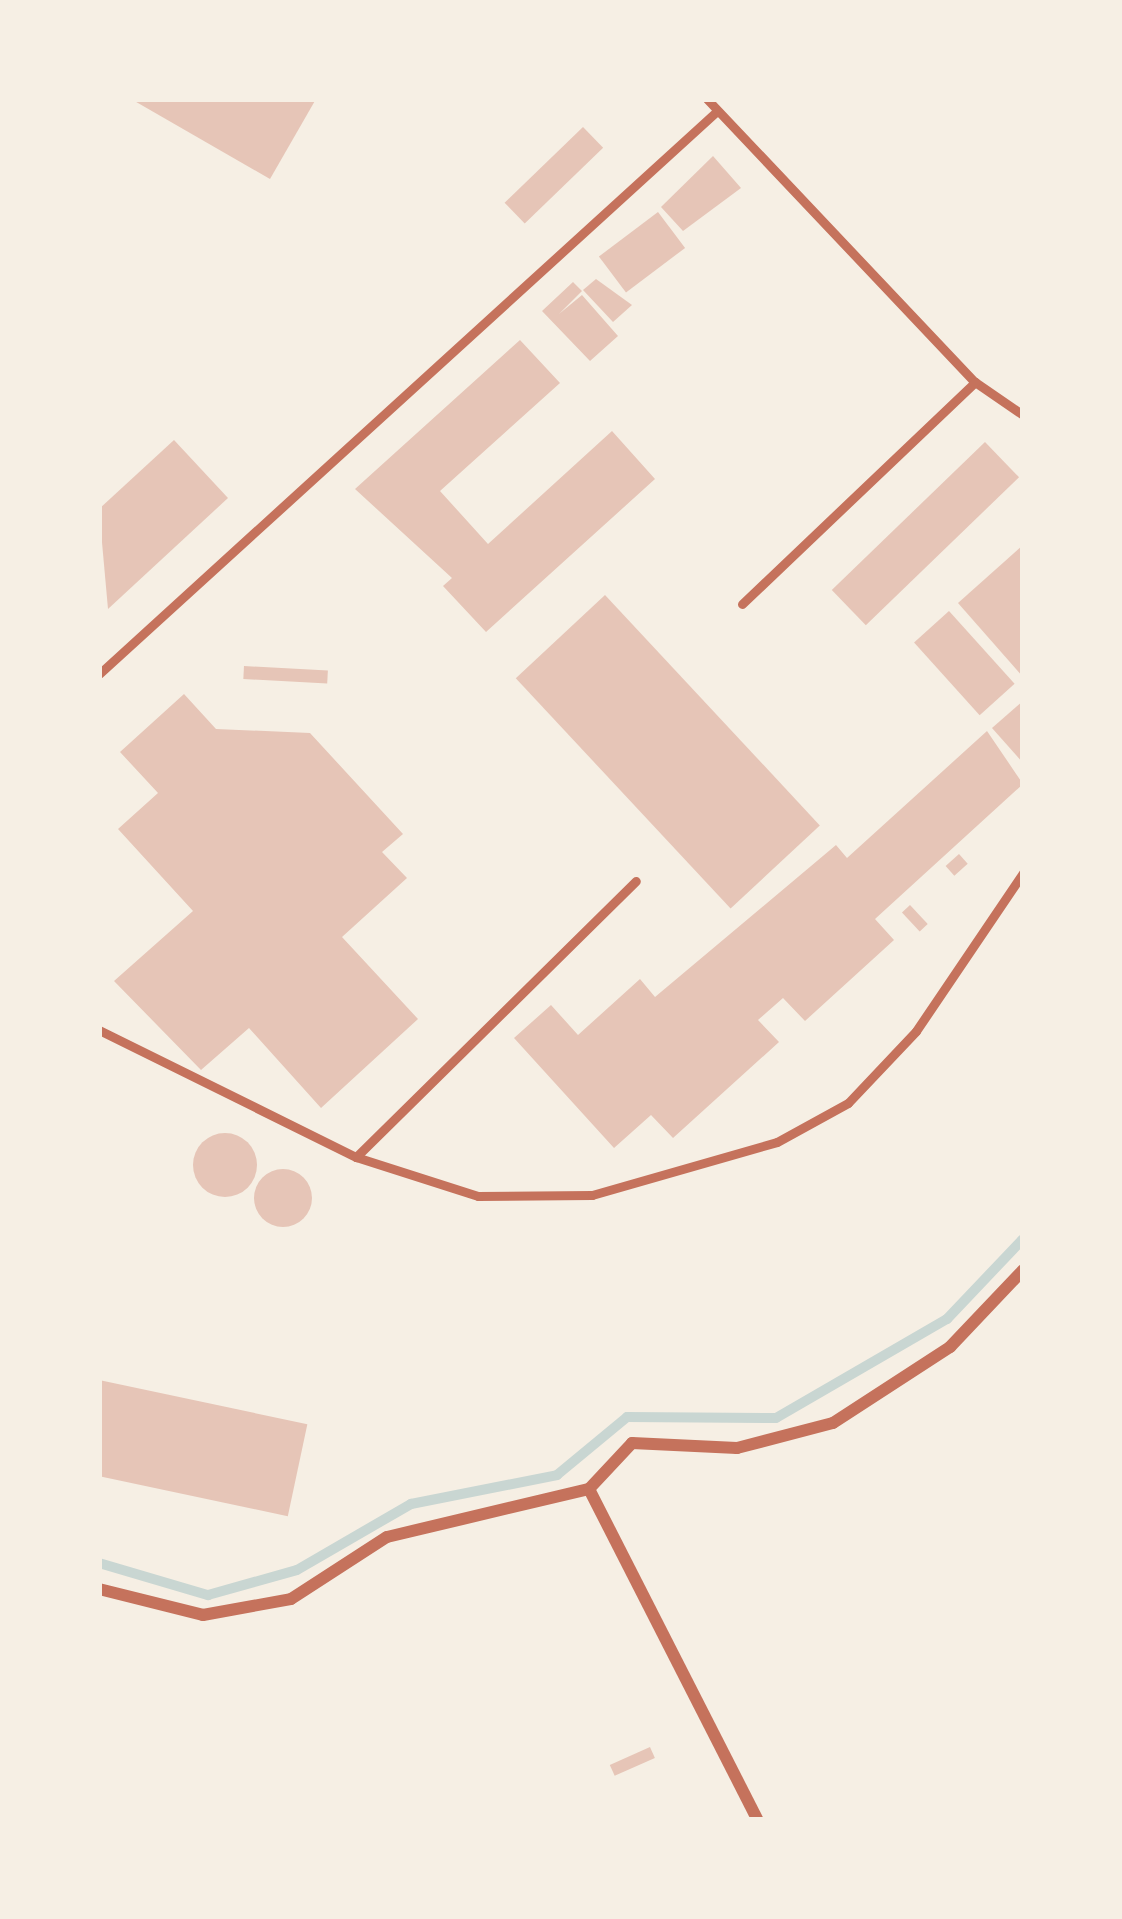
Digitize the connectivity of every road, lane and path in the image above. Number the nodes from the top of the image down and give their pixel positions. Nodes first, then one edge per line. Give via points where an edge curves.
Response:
1 (707, 99) edge
2 (717, 111) junction
3 (975, 382) junction
4 (1023, 415) edge
5 (742, 604) dead end
6 (99, 674) edge
7 (1023, 873) edge
8 (636, 881) dead end
9 (99, 1030) edge
10 (356, 1157) junction
11 (1023, 1270) edge
12 (589, 1489) junction
13 (99, 1588) edge
14 (758, 1820) edge

1 - 2 lane
2 - 3 lane
2 - 6 lane
3 - 4 lane
3 - 5 lane
7 - 10 lane via 916,1031 848,1103 777,1142 592,1195 478,1196
8 - 10 lane
9 - 10 lane
11 - 12 street via 950,1347 832,1423 737,1448 632,1443
12 - 13 street via 387,1537 291,1599 203,1615
12 - 14 street

